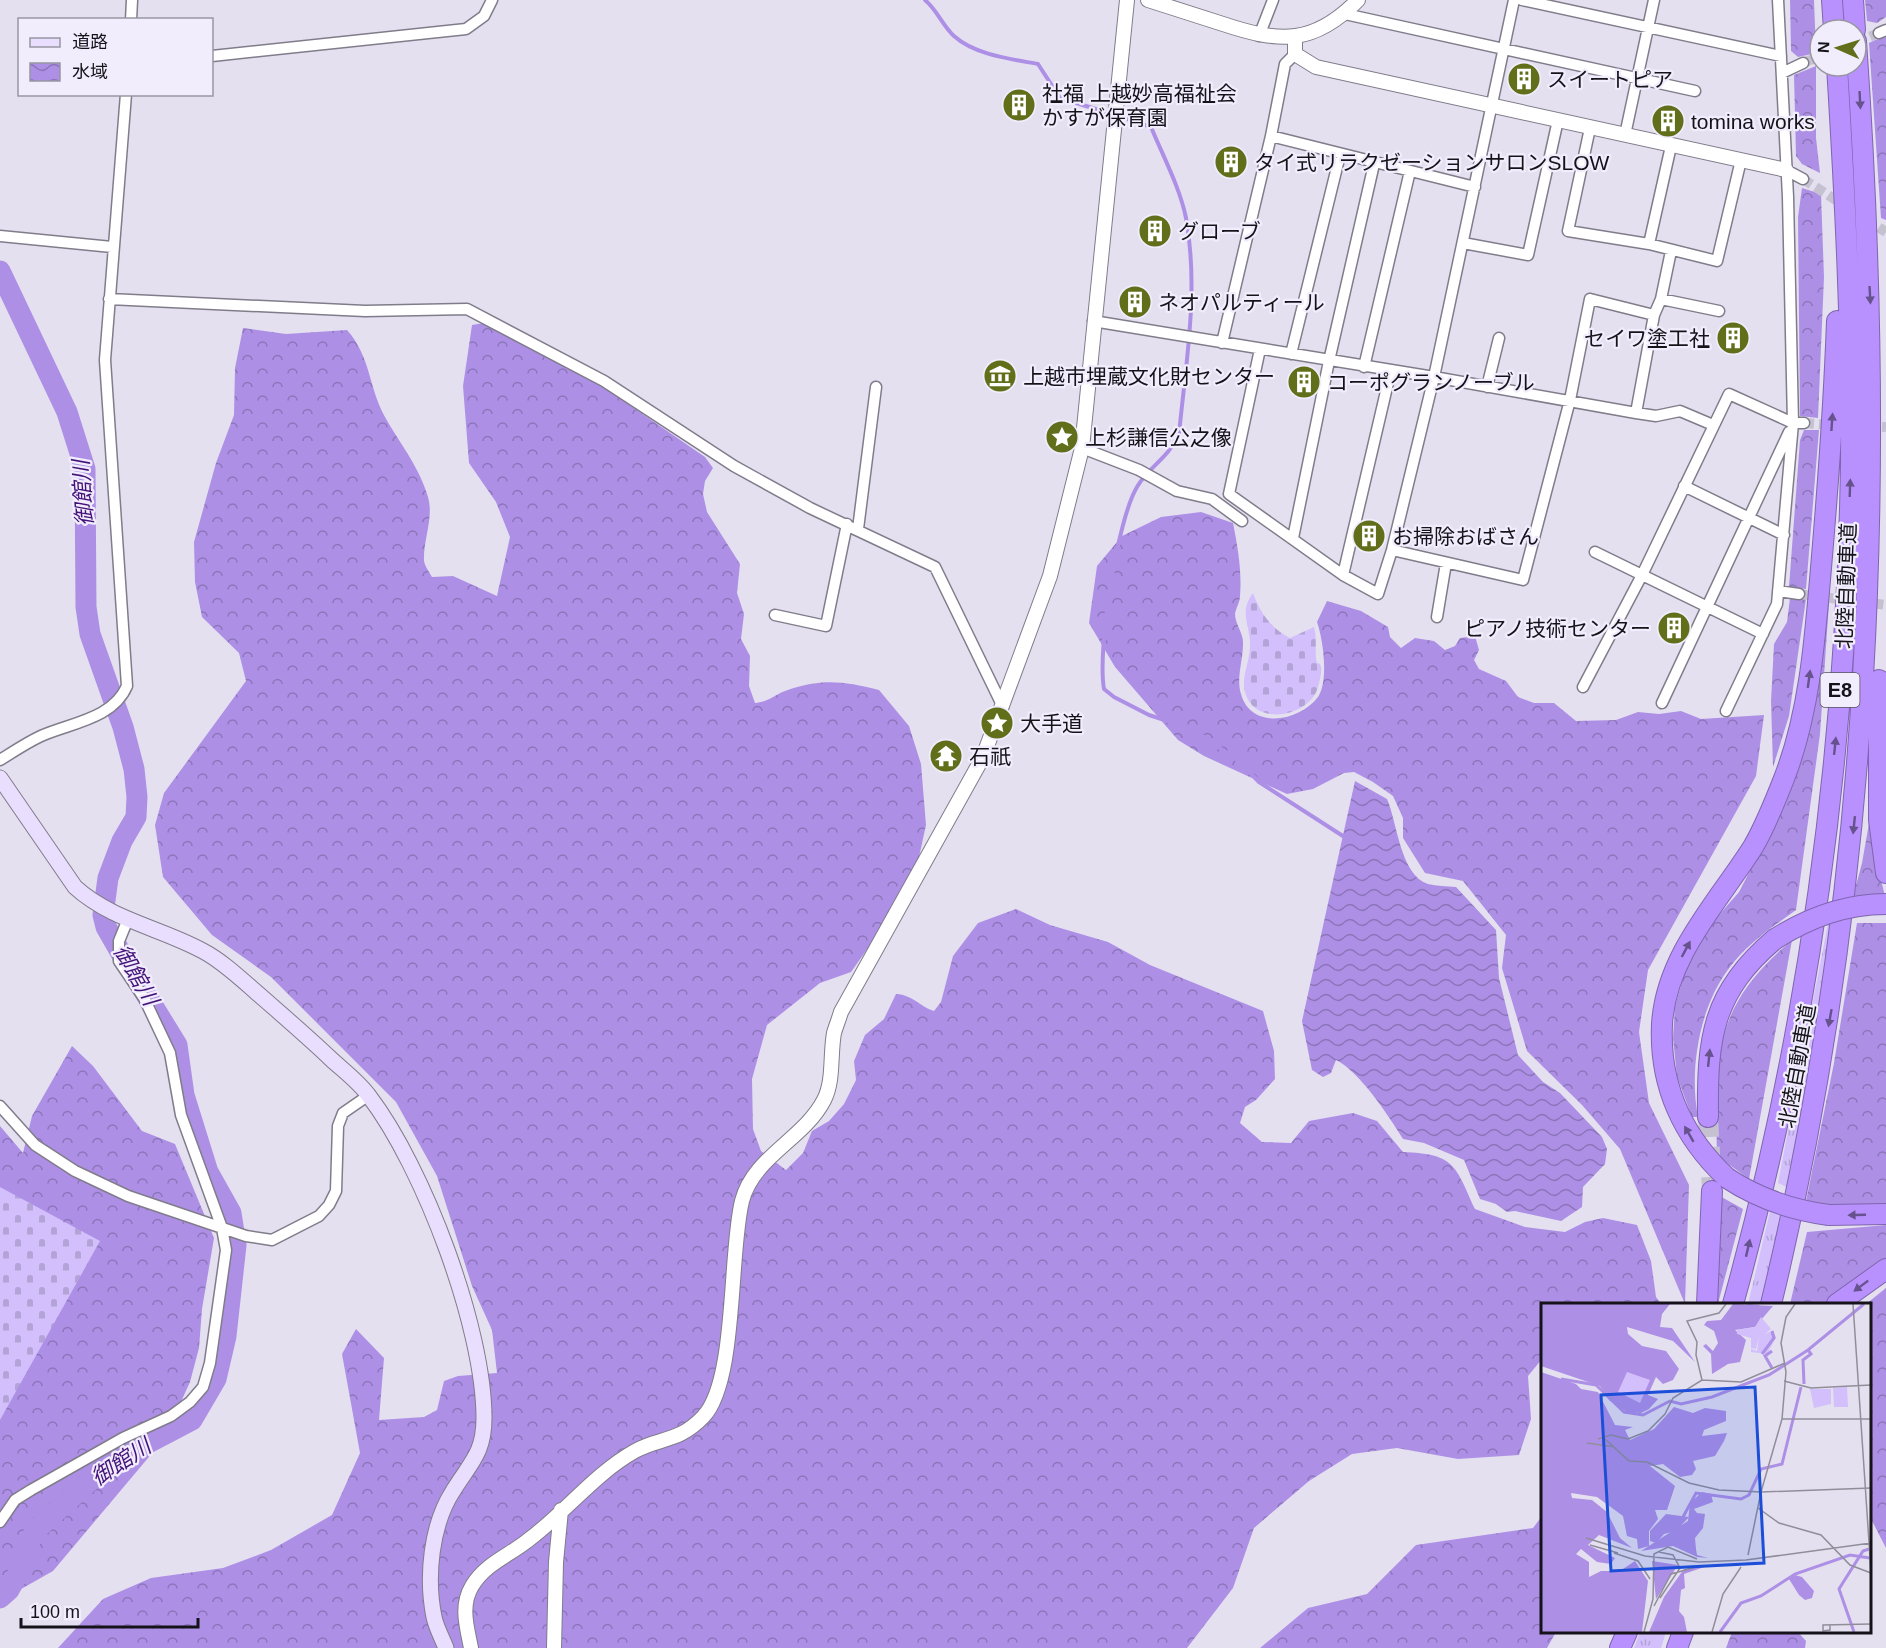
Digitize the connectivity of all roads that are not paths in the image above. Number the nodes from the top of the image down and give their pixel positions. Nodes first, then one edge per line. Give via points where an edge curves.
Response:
1 (132, 0) edge
2 (492, 0) edge
3 (1127, 0) edge
4 (1148, 0) edge
5 (1273, 0) edge
6 (1358, 0) edge
7 (1514, 0) edge
8 (1522, 0) edge
9 (1654, 0) edge
10 (1776, 0) edge
11 (1832, 0) edge
12 (1853, 0) edge
13 (1345, 14) junction
14 (131, 18) edge
15 (1833, 18) edge
16 (1854, 18) edge
17 (1648, 28) junction
18 (1259, 36) junction
19 (1294, 38) junction
20 (1504, 50) junction
21 (1295, 54) junction
22 (213, 56) edge
23 (1781, 56) junction
24 (1803, 63) tunnel mouth
25 (1782, 73) junction
26 (1637, 77) junction
27 (1836, 78) edge
28 (1838, 78) edge
29 (1858, 78) edge
30 (1695, 91) dead end
31 (126, 96) edge
32 (1492, 106) junction
33 (1558, 120) junction
34 (1590, 128) junction
35 (1624, 135) junction
36 (1271, 136) junction
37 (1671, 146) junction
38 (1340, 155) junction
39 (1740, 160) junction
40 (1374, 164) junction
41 (1786, 170) junction
42 (1410, 171) junction
43 (1803, 179) tunnel mouth
44 (1475, 187) junction
45 (0, 236) edge
46 (1463, 243) junction
47 (1649, 244) junction
48 (112, 247) junction
49 (1671, 251) junction
50 (109, 298) junction
51 (1661, 299) junction
52 (1719, 310) dead end
53 (1654, 315) junction
54 (1093, 321) junction
55 (1499, 338) dead end
56 (1222, 343) junction
57 (1260, 349) junction
58 (1291, 354) junction
59 (1329, 361) junction
60 (1364, 367) junction
61 (1391, 370) junction
62 (1434, 377) junction
63 (876, 387) dead end
64 (1487, 387) junction
65 (1570, 400) junction
66 (1636, 413) junction
67 (1798, 423) junction
68 (1713, 425) junction
69 (1082, 448) junction
70 (1873, 450) junction
71 (1684, 486) junction
72 (1748, 518) junction
73 (1242, 521) dead end
74 (847, 524) junction
75 (858, 529) junction
76 (1784, 535) junction
77 (1293, 538) junction
78 (1392, 550) junction
79 (1595, 552) dead end
80 (1446, 563) junction
81 (1343, 574) junction
82 (1642, 575) junction
83 (1778, 591) junction
84 (1799, 594) tunnel mouth
85 (1707, 607) junction
86 (776, 615) dead end
87 (1437, 617) dead end
88 (1763, 634) junction
89 (1583, 687) dead end
90 (1662, 703) dead end
91 (1003, 707) junction
92 (1726, 711) dead end
93 (0, 760) edge
94 (0, 778) edge
95 (1886, 873) edge
96 (1886, 904) edge
97 (128, 920) junction
98 (369, 1095) junction
99 (0, 1106) edge
100 (1708, 1117) tunnel mouth
101 (1712, 1191) tunnel mouth
102 (1886, 1214) edge
103 (222, 1228) junction
104 (1886, 1269) edge
105 (1707, 1303) edge
106 (1733, 1303) edge
107 (1771, 1303) edge
108 (1840, 1303) edge
109 (561, 1510) junction
110 (0, 1522) edge
111 (1625, 1633) edge
112 (1676, 1633) edge
113 (1683, 1633) edge
114 (446, 1648) edge
115 (471, 1648) edge
116 (554, 1648) edge
117 (1620, 1648) edge
118 (1670, 1648) edge
119 (1677, 1648) edge

1 - 14 street
2 - 22 street via 484,16 466,29
3 - 54 street
4 - 18 street
5 - 18 street
6 - 13 street
7 - 20 street
8 - 17 street
9 - 17 street
10 - 23 street
11 - 15 highway
12 - 16 highway
13 - 19 street via 1317,31
13 - 20 street
17 - 23 street
17 - 26 street
18 - 19 street
19 - 21 street
20 - 26 street
20 - 32 street
21 - 32 street via 1316,67
21 - 36 street via 1285,64
23 - 25 street
24 - 25 street
25 - 41 street
26 - 30 street
26 - 35 street
102 -> 27 highway, bridge via 1829,1215 1784,1206 1727,1178 1695,1144 1672,1100 1662,1048 1662,1022 1674,973 1754,845 1770,812 1786,775 1808,685 1835,381 1840,248
106 -> 28 highway, 北陸自動車道 / E8 via 1767,1166 1803,984 1826,832 1839,700 1851,460 1850,337
29 -> 70 highway, 北陸自動車道 / E8
31 - 48 street
32 - 33 street
32 - 44 street
33 - 34 street
33 - 46 street via 1528,255
34 - 35 street
34 - 47 street via 1568,231
35 - 37 street
36 - 38 street
36 - 56 street
37 - 39 street
37 - 47 street
38 - 40 street
38 - 58 street
39 - 41 street
39 - 49 street via 1717,261
40 - 42 street
40 - 59 street
41 - 43 street
41 - 67 street
42 - 44 street
42 - 60 street
44 - 46 street
45 - 48 street
46 - 62 street
47 - 49 street
48 - 50 street
49 - 51 street
50 - 74 street via 365,311 467,309 604,381 734,465
50 - 93 street via 105,360 127,686 122,698 109,708 40,737
51 - 52 street
51 - 53 street
53 - 65 street via 1590,299
53 - 66 street
54 - 56 street
54 - 69 street
55 - 64 street
56 - 57 street
57 - 58 street
57 - 77 street via 1229,494
58 - 59 street
59 - 60 street
59 - 77 street
60 - 61 street
61 - 62 street
61 - 81 street
62 - 64 street
62 - 78 street
63 - 75 street
64 - 65 street
65 - 66 street
65 - 80 street via 1524,580
66 - 68 street via 1656,416 1680,411
67 - 68 street via 1729,394
67 - 72 street
67 - 76 street
68 - 71 street
69 - 73 street via 1139,470 1177,491 1212,499
69 - 91 street via 1050,576
70 - 95 highway via 1879,820
70 -> 107 highway, 北陸自動車道 / E8 via 1868,650 1848,884 1810,1128
71 - 72 street
71 - 82 street
72 - 76 street
72 - 85 street
74 - 75 street
74 - 86 street via 826,626
75 - 91 street via 935,567
76 - 83 street
77 - 81 street
78 - 80 street
78 - 81 street via 1378,594
79 - 82 street
80 - 87 street
82 - 85 street
82 - 89 street
83 - 84 street
83 - 88 street via 1777,604
85 - 88 street
85 - 90 street
88 - 92 street
91 - 109 street via 978,767 841,1012 825,1098 815,1114 756,1172 742,1200 718,1394 704,1416 683,1434 638,1449 620,1460
94 - 97 main road via 75,887 90,901
100 -> 96 highway, bridge via 1708,1059 1720,1010 1746,966 1775,939 1799,924 1849,906
97 - 98 main road via 204,951 310,1039
97 - 103 street via 119,941 119,960 144,998 170,1053 181,1114
98 - 103 street via 343,1113 338,1126 336,1191 319,1216 272,1240
98 - 114 main road via 411,1166 447,1252 470,1321 483,1386 484,1436 473,1464 443,1511 431,1565 434,1618
99 - 103 street via 35,1145 75,1171 128,1196
101 - 105 highway
103 - 110 street via 226,1250 210,1363 202,1387 171,1416 123,1438 15,1500
104 -> 108 highway
109 - 115 street via 528,1541 484,1569 472,1586 465,1601
109 - 116 street via 555,1562
111 - 117 highway
112 - 118 highway
113 - 119 highway

